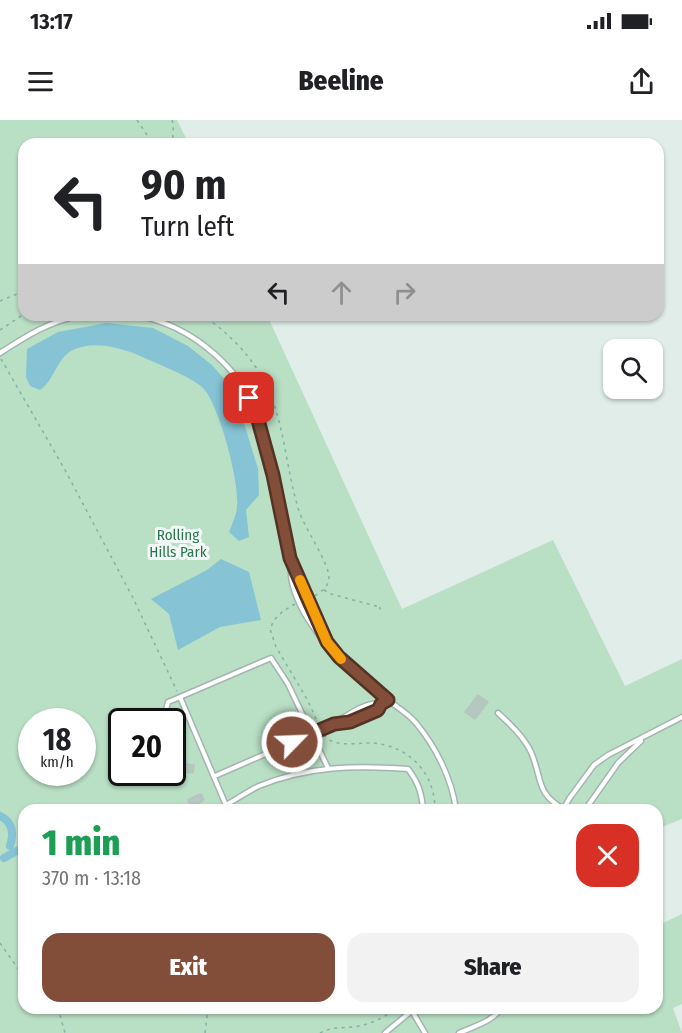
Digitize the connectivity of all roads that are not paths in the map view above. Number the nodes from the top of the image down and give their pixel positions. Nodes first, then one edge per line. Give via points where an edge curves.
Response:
1 (60, 321) edge
2 (155, 321) edge
3 (0, 354) edge
4 (290, 558) junction
5 (327, 642) junction
6 (180, 697) junction
7 (388, 700) junction
8 (381, 704) junction
9 (165, 708) edge
10 (498, 713) dead end
11 (682, 717) edge
12 (334, 724) junction
13 (312, 734) junction
14 (646, 736) junction
15 (328, 768) junction
16 (215, 776) junction
17 (226, 804) edge
18 (232, 804) edge
19 (423, 804) edge
20 (454, 804) edge
21 (555, 804) edge
22 (567, 804) edge
23 (589, 804) edge
24 (408, 1014) edge
25 (416, 1014) edge
26 (497, 1014) edge
27 (385, 1033) edge
28 (425, 1033) edge
29 (459, 1033) edge

1 - 3 lane via 32,332
2 - 4 lane via 181,329 210,350 225,363 249,398 273,475
4 - 5 lane
4 - 5 lane via 298,603
5 - 7 lane
6 - 9 lane
6 - 13 lane via 271,658
6 - 16 lane
7 - 8 lane
7 - 20 lane via 415,722 436,751
8 - 12 lane via 365,707
8 - 12 lane via 378,710 350,722
10 - 21 lane via 515,728 531,752 545,795
11 - 14 lane
12 - 13 lane
13 - 15 lane
13 - 16 lane
14 - 22 lane via 594,765
14 - 23 lane via 618,763
15 - 18 lane via 294,774 258,787
15 - 19 lane via 364,765 408,769 418,784
16 - 17 lane
24 - 27 lane
25 - 28 lane
26 - 29 lane

